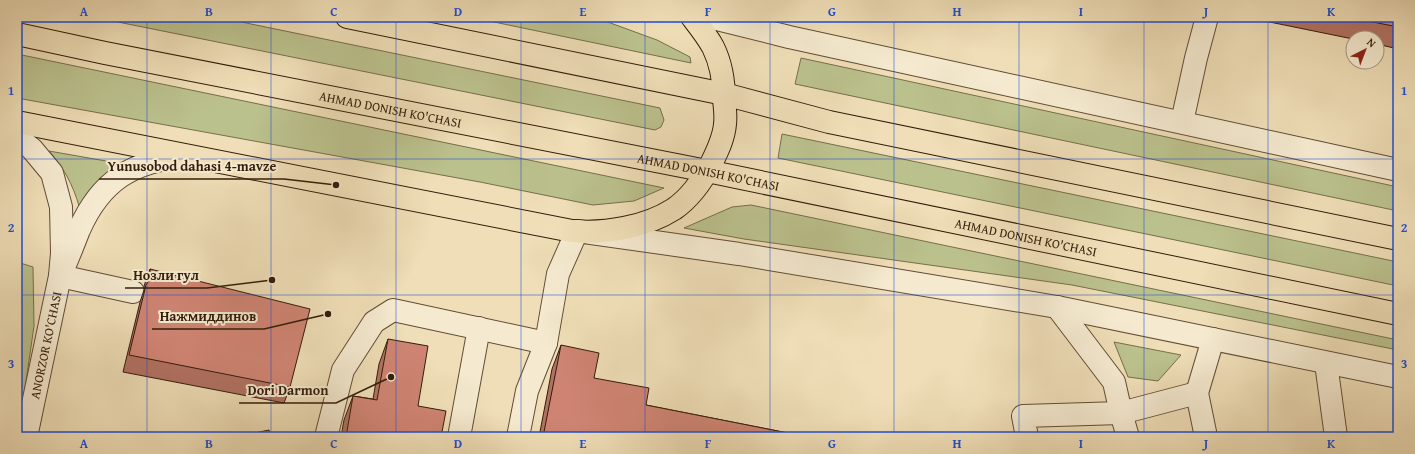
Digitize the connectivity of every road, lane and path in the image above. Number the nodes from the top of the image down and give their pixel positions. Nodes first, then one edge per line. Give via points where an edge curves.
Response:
1 (347, 17) edge
2 (692, 17) edge
3 (709, 17) edge
4 (1207, 17) edge
5 (17, 34) edge
6 (724, 94) junction
7 (17, 122) edge
8 (1182, 122) junction
9 (17, 137) edge
10 (187, 156) junction
11 (1398, 170) edge
12 (707, 171) junction
13 (577, 231) junction
14 (1398, 239) edge
15 (60, 276) junction
16 (133, 292) dead end
17 (1057, 307) junction
18 (1398, 314) edge
19 (479, 328) junction
20 (1213, 339) junction
21 (546, 343) junction
22 (1326, 363) junction
23 (1398, 377) edge
24 (1196, 393) junction
25 (1121, 413) junction
26 (26, 437) edge
27 (326, 437) edge
28 (459, 437) edge
29 (518, 437) edge
30 (1027, 437) edge
31 (1128, 437) edge
32 (1206, 437) edge
33 (1336, 437) edge

1 - 6 main road
2 - 6 main road via 713,47 721,71
3 - 8 street via 789,37
4 - 8 street
5 - 12 main road, AHMAD DONISH KO'CHASI
6 - 12 main road via 726,124 718,150
6 - 14 main road via 829,122
7 - 10 main road
8 - 11 street
9 - 15 street, ANORZOR KO'CHASI via 32,149 52,173 61,207
10 - 13 main road
10 - 15 street, ANORZOR KO'CHASI via 164,158 144,164 123,174 108,186 91,207
12 - 13 main road via 694,190 675,208 658,217 622,228
12 - 18 main road, AHMAD DONISH KO'CHASI
13 - 17 street via 739,254
13 - 21 street via 558,274
15 - 16 street
15 - 26 street, ANORZOR KO'CHASI
17 - 20 street
17 - 25 street via 1114,382
19 - 21 street
19 - 27 street via 393,310 374,322 343,370
19 - 28 street
20 - 22 street
20 - 24 street
21 - 29 street via 527,391
22 - 23 street
22 - 33 street
24 - 25 street
24 - 32 street
25 - 30 street via 1022,416
25 - 31 street

